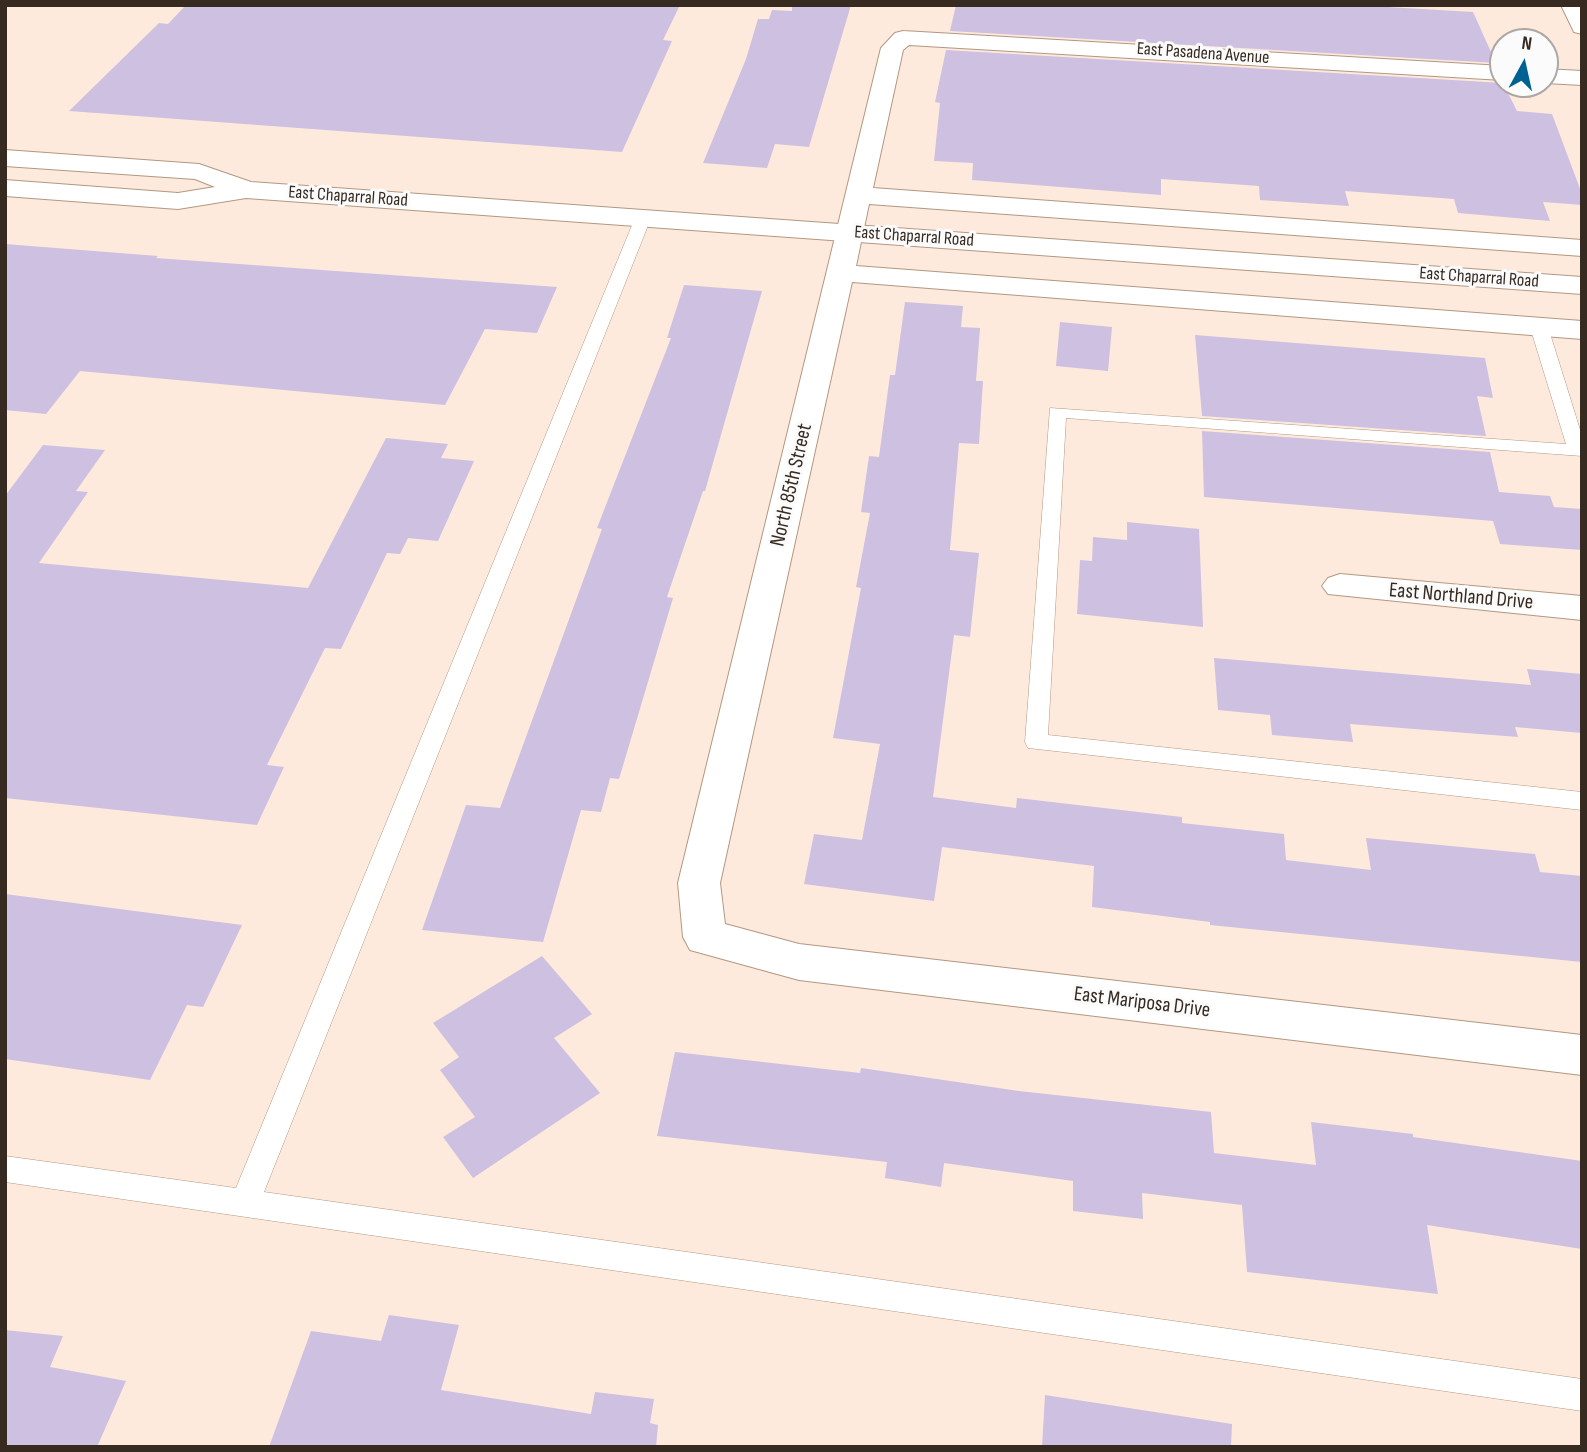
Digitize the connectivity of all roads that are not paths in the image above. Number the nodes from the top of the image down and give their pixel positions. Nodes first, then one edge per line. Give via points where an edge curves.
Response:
1 (903, 38) joint
2 (1489, 72) edge
3 (1559, 77) edge
4 (1582, 78) edge
5 (5, 158) edge
6 (5, 188) edge
7 (246, 190) junction
8 (860, 195) junction
9 (643, 218) junction
10 (851, 233) junction
11 (1582, 248) edge
12 (841, 273) junction
13 (1582, 286) edge
14 (1539, 327) junction
15 (1582, 330) edge
16 (1340, 586) dead end
17 (1582, 608) edge
18 (1582, 801) edge
19 (705, 937) joint
20 (1582, 1055) edge
21 (5, 1169) edge
22 (245, 1203) junction
23 (1582, 1395) edge

1 - 2 street, East Pasadena Avenue
1 - 8 street, North 85th Street via 892,48
3 - 4 street
5 - 7 street, East Chaparral Road via 199,172
6 - 7 street, East Chaparral Road via 178,201
7 - 9 street, East Chaparral Road
8 - 10 street, North 85th Street
8 - 11 street, East Chaparral Road
9 - 10 street, East Chaparral Road
9 - 22 lane
10 - 12 street, North 85th Street
10 - 13 street, East Chaparral Road
12 - 14 street, East Chaparral Road
12 - 19 street, North 85th Street via 699,884
14 - 15 street, East Chaparral Road
14 - 18 lane via 1577,451 1057,412 1036,742
16 - 17 street, East Northland Drive
19 - 20 street, East Mariposa Drive via 799,962
21 - 22 lane
22 - 23 lane

